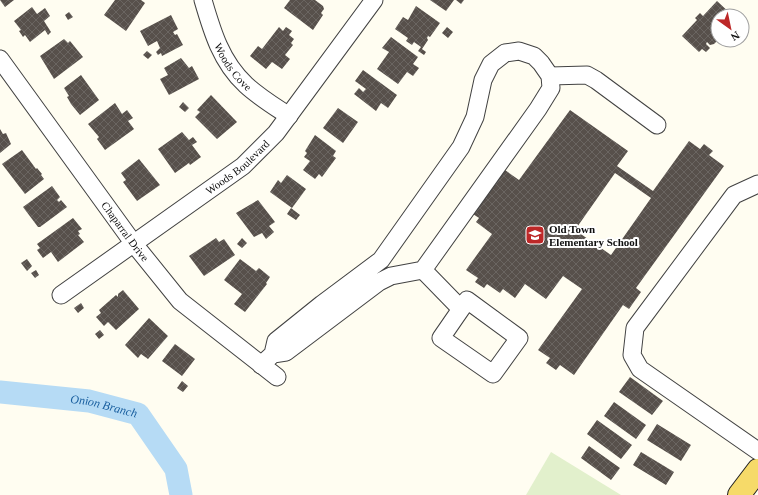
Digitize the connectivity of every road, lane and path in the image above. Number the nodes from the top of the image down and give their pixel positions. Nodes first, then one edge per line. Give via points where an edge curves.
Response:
1 (202, 0) edge
2 (374, 0) edge
3 (0, 59) edge
4 (550, 76) junction
5 (289, 116) junction
6 (657, 125) dead end
7 (758, 184) edge
8 (134, 244) junction
9 (381, 260) junction
10 (423, 270) junction
11 (391, 276) junction
12 (61, 295) dead end
13 (461, 309) junction
14 (267, 360) junction
15 (277, 377) dead end
16 (758, 451) edge
17 (758, 470) edge
18 (739, 495) edge

1 - 5 street, Woods Cove via 212,34 231,69 252,90
2 - 5 street, Woods Boulevard
3 - 8 street, Chaparral Drive
4 - 6 street via 587,75
4 - 9 street via 534,56 518,51 505,54 490,64 483,80 475,117 461,147
4 - 10 street via 550,88 538,109
5 - 8 street, Woods Boulevard via 243,166
7 - 16 street via 734,195 635,328 632,355 640,369
8 - 12 street, Woods Boulevard
8 - 14 street, Chaparral Drive via 180,301
9 - 11 street
9 - 14 street via 276,341
10 - 11 street
10 - 13 street
11 - 14 street via 286,352
13 - 13 street via 441,338 493,374 519,338 467,300
14 - 15 street, Chaparral Drive
17 - 18 main road

